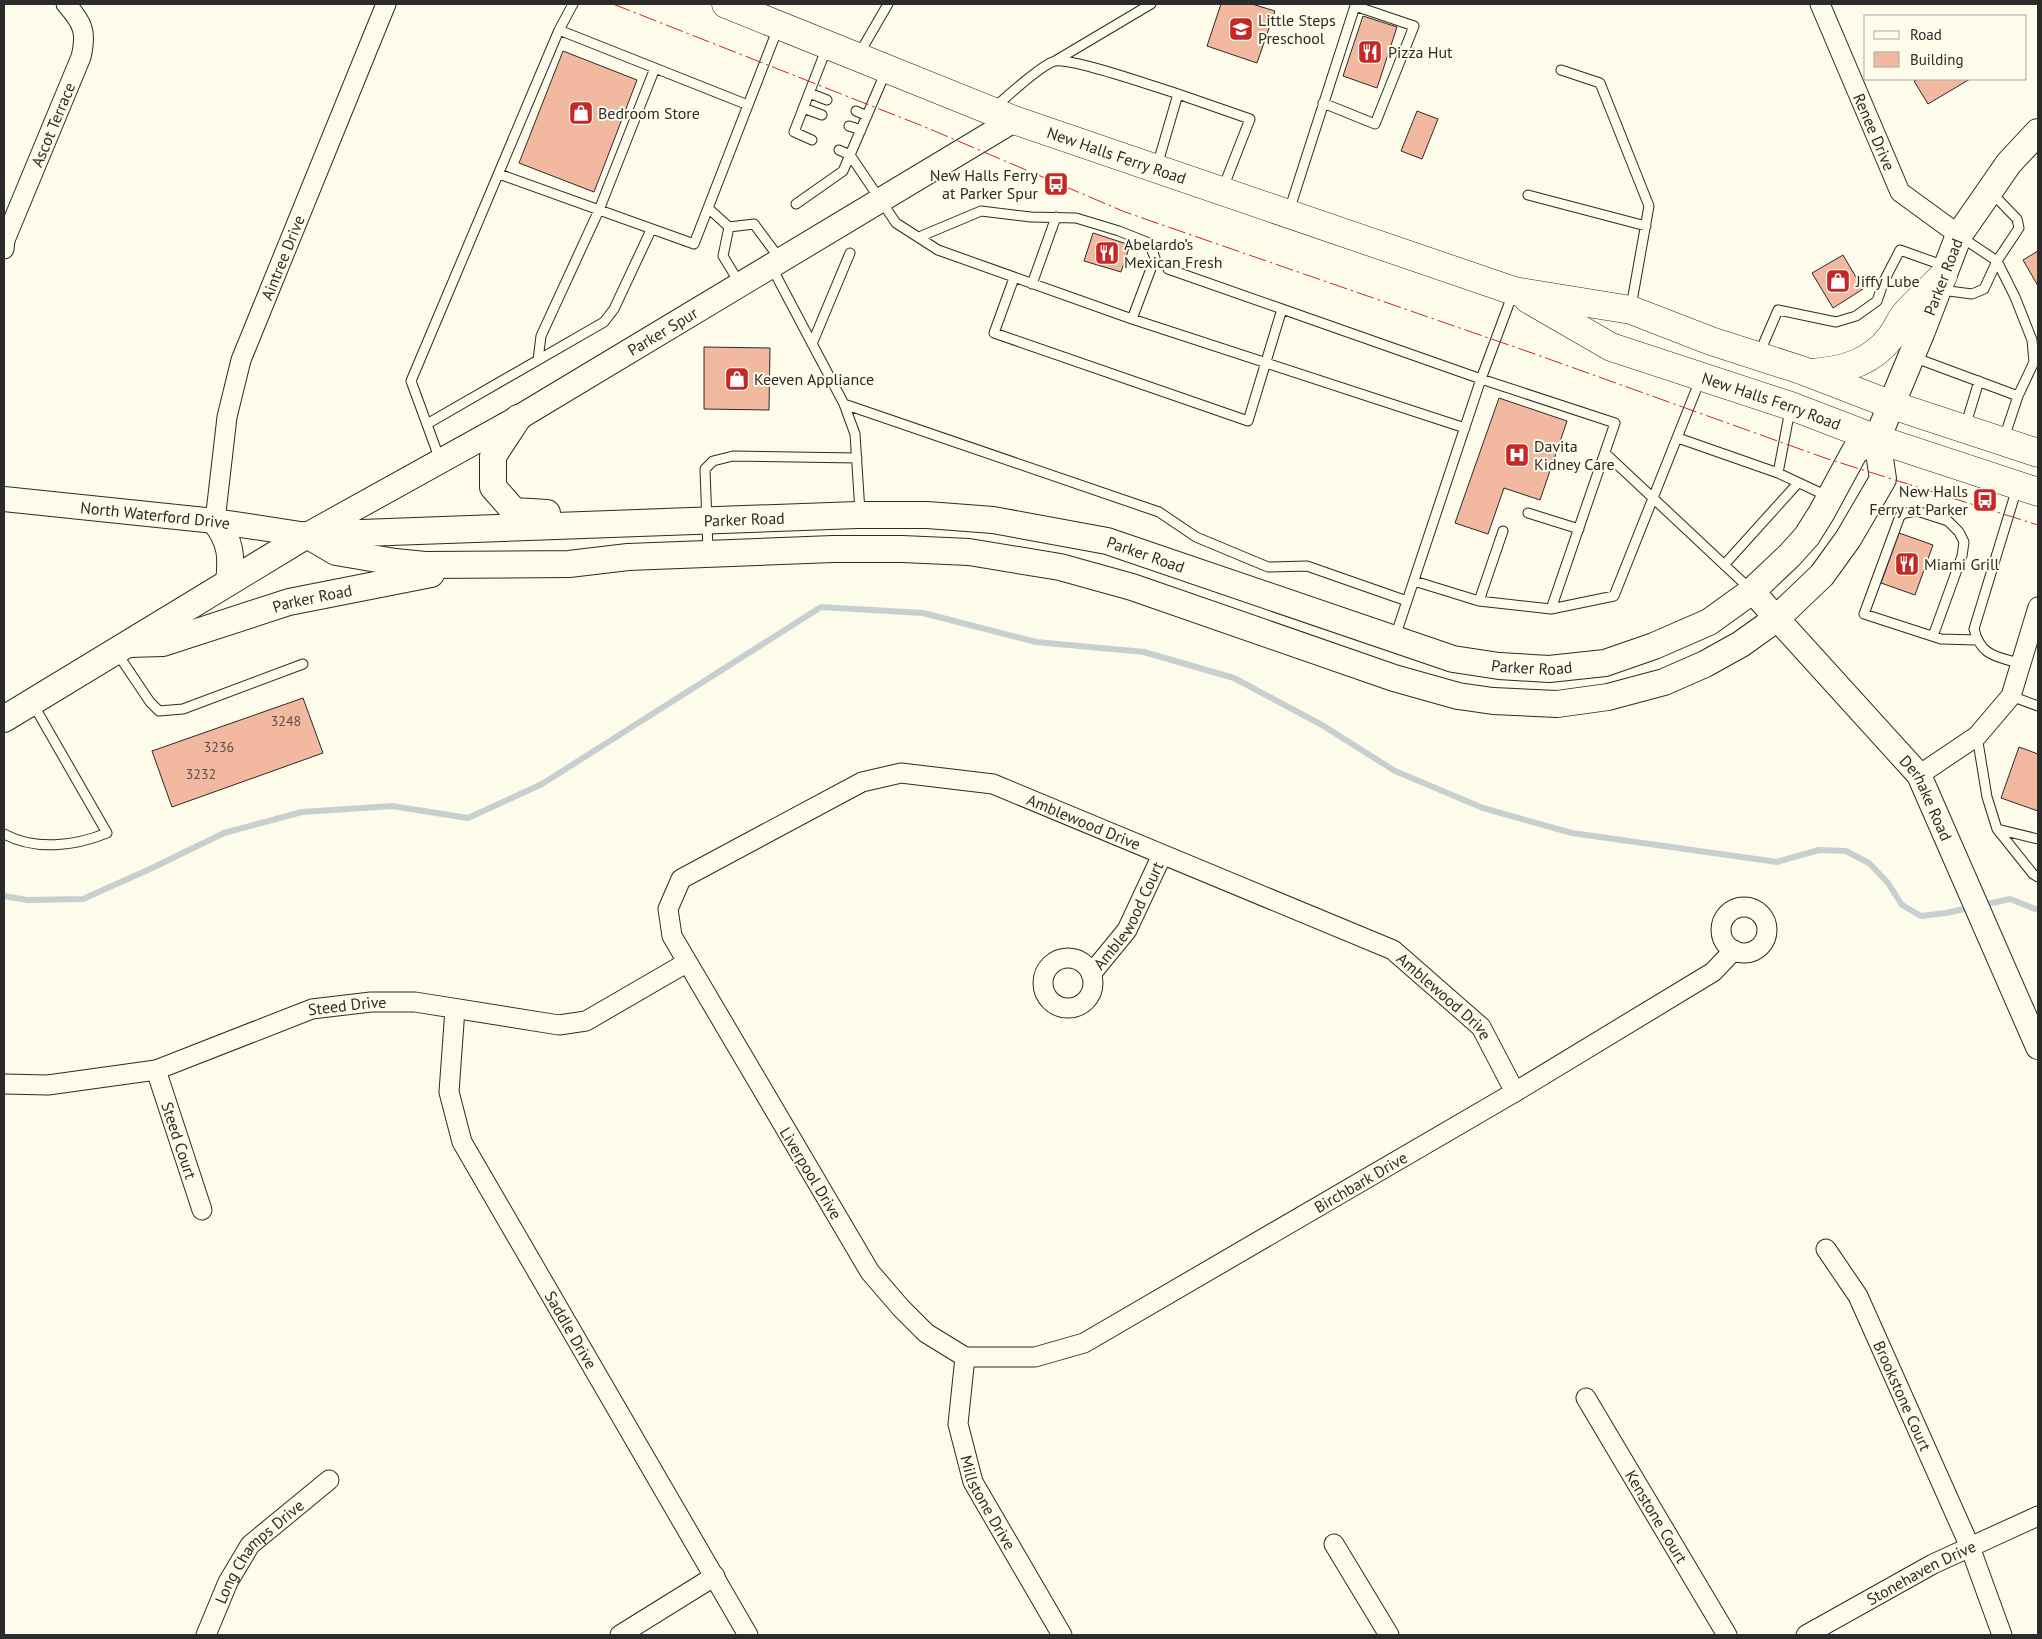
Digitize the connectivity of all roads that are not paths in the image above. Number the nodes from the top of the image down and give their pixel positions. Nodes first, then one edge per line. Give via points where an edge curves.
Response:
1 (66, 4) edge
2 (386, 4) edge
3 (573, 4) edge
4 (726, 4) edge
5 (888, 4) edge
6 (1151, 4) edge
7 (1820, 4) edge
8 (779, 25) junction
9 (559, 30) junction
10 (828, 45) junction
11 (858, 57) junction
12 (1055, 61) junction
13 (655, 68) junction
14 (887, 69) junction
15 (1561, 70) dead end
16 (809, 93) junction
17 (1178, 94) junction
18 (827, 100) dead end
19 (1323, 103) junction
20 (748, 105) junction
21 (803, 108) junction
22 (856, 111) dead end
23 (1003, 115) junction
24 (822, 116) dead end
25 (867, 116) junction
26 (848, 126) dead end
27 (861, 130) junction
28 (2038, 132) edge
29 (812, 140) dead end
30 (839, 150) dead end
31 (850, 154) junction
32 (1157, 168) junction
33 (499, 174) junction
34 (1989, 190) junction
35 (1222, 191) junction
36 (1528, 194) dead end
37 (880, 200) junction
38 (796, 204) dead end
39 (708, 208) junction
40 (599, 210) junction
41 (1288, 213) junction
42 (1056, 217) junction
43 (1646, 226) junction
44 (729, 227) junction
45 (652, 230) junction
46 (1959, 235) junction
47 (919, 238) junction
48 (4, 249) edge
49 (850, 253) dead end
50 (1997, 261) junction
51 (776, 263) junction
52 (1168, 269) dead end
53 (1014, 278) junction
54 (1943, 278) junction
55 (740, 284) junction
56 (1032, 284) junction
57 (1514, 290) junction
58 (1282, 308) junction
59 (1631, 310) junction
60 (1132, 319) junction
61 (812, 344) junction
62 (1758, 356) junction
63 (1912, 356) junction
64 (538, 360) junction
65 (1266, 362) junction
66 (1810, 373) junction
67 (1701, 377) junction
68 (1481, 379) junction
69 (1979, 381) junction
70 (2018, 396) junction
71 (844, 404) junction
72 (1892, 405) junction
73 (1791, 406) junction
74 (518, 418) junction
75 (427, 424) junction
76 (1465, 428) junction
77 (1965, 428) junction
78 (1678, 438) junction
79 (1877, 439) junction
80 (2002, 442) junction
81 (1605, 453) junction
82 (2038, 453) edge
83 (857, 458) junction
84 (440, 461) junction
85 (1778, 473) junction
86 (1798, 483) junction
87 (2028, 488) edge
88 (1653, 498) junction
89 (1830, 498) junction
90 (4, 499) edge
91 (1528, 513) dead end
92 (860, 514) junction
93 (706, 519) junction
94 (215, 521) junction
95 (665, 521) junction
96 (1579, 529) junction
97 (1503, 531) dead end
98 (307, 535) junction
99 (708, 554) junction
100 (504, 564) junction
101 (1724, 565) junction
102 (1414, 581) junction
103 (229, 582) junction
104 (1752, 591) junction
105 (1479, 601) junction
106 (1407, 602) junction
107 (2038, 607) edge
108 (1551, 609) junction
109 (1776, 619) junction
110 (1933, 636) junction
111 (1394, 638) junction
112 (1977, 640) junction
113 (120, 647) junction
114 (303, 664) dead end
115 (2021, 664) junction
116 (2012, 696) junction
117 (31, 702) junction
118 (2038, 706) edge
119 (4, 719) edge
120 (1977, 736) junction
121 (1918, 775) junction
122 (1998, 829) junction
123 (4, 834) edge
124 (2038, 839) edge
125 (1162, 855) junction
126 (2038, 877) edge
127 (1734, 950) dead end
128 (686, 962) junction
129 (1091, 974) dead end
130 (455, 1008) junction
131 (2038, 1047) edge
132 (156, 1070) junction
133 (4, 1084) edge
134 (1515, 1092) junction
135 (202, 1210) dead end
136 (1826, 1249) dead end
137 (966, 1357) junction
138 (1586, 1398) dead end
139 (329, 1480) dead end
140 (2038, 1516) edge
141 (1334, 1544) dead end
142 (1970, 1547) junction
143 (715, 1576) junction
144 (206, 1635) edge
145 (620, 1635) edge
146 (748, 1635) edge
147 (1062, 1635) edge
148 (1389, 1635) edge
149 (1726, 1635) edge
150 (1806, 1635) edge
151 (2002, 1635) edge

1 - 48 street, Ascot Terrace via 80,23 85,39
2 - 94 street, Aintree Drive via 241,360 227,417
3 - 9 lane
4 - 8 main road, New Halls Ferry Road
5 - 11 lane
6 - 12 lane
7 - 46 street, Renee Drive via 1900,192
8 - 10 main road, New Halls Ferry Road
8 - 20 lane
9 - 13 lane
9 - 33 lane
10 - 11 main road, New Halls Ferry Road
10 - 16 lane
11 - 14 main road, New Halls Ferry Road
12 - 17 lane via 1078,64
12 - 23 lane via 1020,85
13 - 20 lane
13 - 40 lane
14 - 23 main road, New Halls Ferry Road
14 - 25 lane
15 - 43 lane via 1600,82 1650,206
16 - 18 lane
16 - 21 lane
17 - 32 lane
17 - 35 lane via 1250,119
19 - 19 lane via 1355,6 1414,26 1375,124
19 - 41 lane
20 - 39 lane
21 - 24 lane
21 - 29 lane via 794,132
22 - 25 lane
23 - 32 main road, New Halls Ferry Road
23 - 37 street, Parker Spur
25 - 27 lane
26 - 27 lane
27 - 31 lane
28 - 34 main road, Parker Road
30 - 31 lane
31 - 37 lane
31 - 38 lane via 843,172
32 - 35 main road, New Halls Ferry Road
33 - 40 lane
33 - 75 lane via 411,381
34 - 46 main road, Parker Road
34 - 50 lane via 2017,219 2020,228
35 - 41 main road, New Halls Ferry Road
36 - 43 lane
37 - 47 lane via 896,223
37 - 51 street, Parker Spur
39 - 44 lane
39 - 45 lane via 694,244
40 - 45 lane
40 - 64 lane via 540,336
41 - 57 main road, New Halls Ferry Road
42 - 47 lane via 981,211
42 - 56 lane
42 - 60 lane via 1076,218 1119,230 1149,243 1155,258
43 - 59 lane
44 - 51 lane via 754,224
44 - 55 lane via 723,256
45 - 64 lane via 614,309 604,322
46 - 50 lane
46 - 54 main road, Parker Road
47 - 53 lane via 938,250
49 - 61 lane
50 - 54 lane via 1984,289 1972,294
50 - 70 lane via 2032,340 2034,362
51 - 55 street, Parker Spur
51 - 61 lane
52 - 58 lane
53 - 56 lane
53 - 65 lane via 994,333 1248,421
54 - 62 lane via 1900,250 1877,301 1856,316 1836,322 1778,310
54 - 63 main road, Parker Road
54 - 66 main road via 1906,313 1890,338 1874,353 1854,365 1831,372
55 - 74 street, Parker Spur
56 - 60 lane
57 - 59 main road, New Halls Ferry Road
57 - 67 main road, New Halls Ferry Road via 1612,347
57 - 68 lane
58 - 65 lane
58 - 68 lane
59 - 62 main road, New Halls Ferry Road
60 - 65 lane
61 - 71 lane
62 - 66 main road, New Halls Ferry Road
63 - 69 lane
63 - 72 main road, Parker Road
64 - 75 lane
65 - 76 lane
66 - 72 main road, New Halls Ferry Road
67 - 73 main road, New Halls Ferry Road
67 - 78 lane
68 - 76 lane
68 - 81 lane via 1615,423
69 - 70 lane
69 - 77 lane
70 - 80 lane
71 - 83 lane via 855,434
71 - 106 lane via 1159,512 1196,537 1268,566 1307,566
72 - 77 main road, New Halls Ferry Road
72 - 79 main road, Parker Road
73 - 79 main road, New Halls Ferry Road
73 - 85 lane
74 - 84 street, Parker Spur
74 - 95 main road via 494,456 493,487 514,511
75 - 84 lane
76 - 102 lane
77 - 80 main road, New Halls Ferry Road
78 - 85 lane
78 - 88 lane
79 - 87 main road, New Halls Ferry Road
79 - 89 main road, Parker Road via 1855,451
79 - 109 main road, Parker Road via 1883,479 1848,539 1822,575
80 - 82 main road, New Halls Ferry Road
81 - 88 lane
81 - 96 lane
83 - 92 lane
83 - 93 lane via 733,456 713,461 705,469
84 - 98 street, Parker Spur
85 - 86 lane
86 - 89 lane
86 - 101 lane
87 - 112 lane via 1974,629
88 - 101 lane
88 - 108 lane via 1614,596
89 - 104 main road, Parker Road via 1807,536
90 - 94 street, North Waterford Drive
91 - 96 lane
92 - 93 main road, Parker Road
92 - 111 main road, Parker Road via 993,520 1107,542
93 - 95 main road, Parker Road
93 - 99 lane
94 - 98 street, North Waterford Drive
94 - 103 main road via 230,548
95 - 98 main road, Parker Road
96 - 108 lane
97 - 105 lane
98 - 100 main road, Parker Road via 336,552 375,559 425,564
98 - 103 main road, Parker Road
99 - 100 main road, Parker Road via 628,557 569,564
99 - 109 main road, Parker Road via 902,549 969,552 1060,567 1132,587 1394,678 1458,696 1493,701 1557,704 1608,697 1664,682 1742,644
100 - 113 main road, Parker Road via 428,574 289,602 163,643
101 - 104 lane
102 - 105 lane
102 - 106 lane
103 - 113 main road, Parker Road
104 - 109 street, Derhake Road
104 - 111 main road, Parker Road via 1709,622 1605,663 1549,669 1499,666 1453,659
105 - 108 lane
106 - 111 lane
107 - 115 street
109 - 121 street, Derhake Road
110 - 110 lane via 1864,614 1900,516 1918,510 1948,521 1964,542
110 - 112 lane
112 - 115 lane via 1987,653
113 - 114 lane via 150,702 159,711 183,709
113 - 117 main road, Parker Road
115 - 116 street
116 - 118 lane
116 - 120 street
117 - 119 main road, Parker Road
117 - 123 lane via 107,833 65,845 27,842
120 - 121 street
120 - 122 lane via 1987,797
121 - 131 street, Derhake Road
122 - 124 lane
122 - 126 lane
125 - 128 street, Amblewood Drive via 993,784 901,773 862,782 681,879 668,909 672,936
125 - 129 street, Amblewood Court via 1127,930
125 - 134 street, Amblewood Drive via 1394,950 1481,1027
127 - 134 street, Birchbark Drive via 1713,972
128 - 130 street, Steed Drive via 586,1021 559,1025
128 - 137 street, Liverpool Drive via 870,1272 926,1333
130 - 132 street, Steed Drive via 415,1002 371,1002 312,1008
130 - 143 street, Saddle Drive via 449,1092 462,1142
132 - 133 street, Steed Drive via 48,1085
132 - 135 street, Steed Court
134 - 137 street, Birchbark Drive via 1084,1343 1035,1356
136 - 142 street, Brookstone Court via 1858,1296
137 - 147 street, Millstone Drive via 958,1424 973,1482
138 - 149 street, Kenstone Court
139 - 144 street, Long Champs Drive via 250,1545 228,1582
140 - 142 street, Stonehaven Drive
141 - 148 street
142 - 150 street, Stonehaven Drive via 1933,1564
142 - 151 street, Brookstone Court
143 - 145 street
143 - 146 street, Saddle Drive

